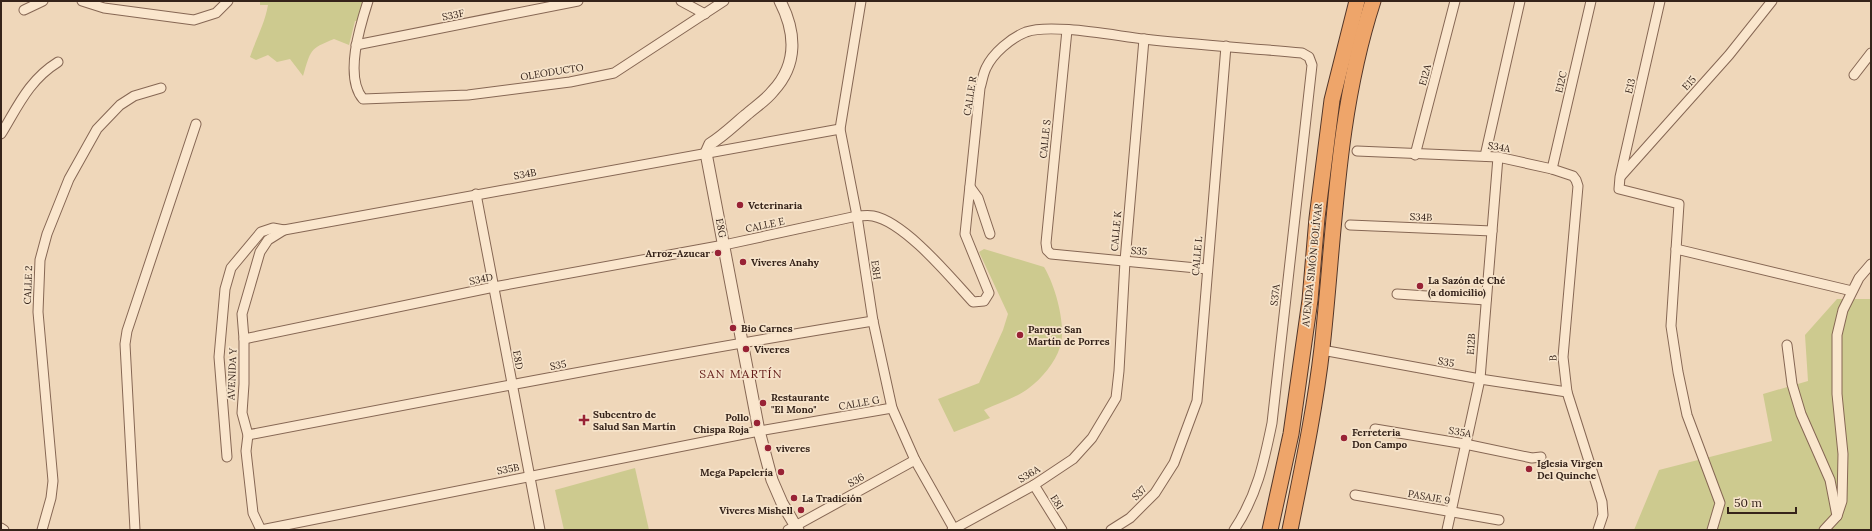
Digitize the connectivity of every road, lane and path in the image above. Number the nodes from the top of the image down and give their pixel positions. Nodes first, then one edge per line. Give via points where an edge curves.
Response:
1 (44, 1) edge
2 (82, 1) edge
3 (228, 1) edge
4 (368, 1) edge
5 (578, 1) edge
6 (681, 1) edge
7 (724, 1) edge
8 (780, 1) edge
9 (861, 1) edge
10 (1357, 1) edge
11 (1373, 1) edge
12 (1455, 1) edge
13 (1520, 1) edge
14 (1591, 1) edge
15 (1660, 1) edge
16 (1772, 1) edge
17 (24, 10) dead end
18 (704, 14) junction
19 (1067, 30) junction
20 (1144, 39) junction
21 (356, 45) junction
22 (1226, 46) junction
23 (1871, 53) edge
24 (1309, 56) joint
25 (58, 62) dead end
26 (1854, 75) dead end
27 (161, 88) dead end
28 (196, 124) dead end
29 (840, 129) junction
30 (1, 134) edge
31 (1357, 151) dead end
32 (706, 153) junction
33 (1415, 155) junction
34 (1485, 156) junction
35 (1498, 157) junction
36 (1552, 169) junction
37 (1620, 177) junction
38 (1576, 180) joint
39 (970, 187) junction
40 (476, 194) junction
41 (857, 216) junction
42 (1350, 225) dead end
43 (284, 230) junction
44 (1492, 231) junction
45 (990, 234) dead end
46 (724, 245) junction
47 (1676, 249) junction
48 (1047, 250) joint
49 (1125, 261) junction
50 (1871, 264) edge
51 (1207, 269) junction
52 (494, 287) junction
53 (1852, 291) junction
54 (1397, 294) dead end
55 (1486, 300) junction
56 (873, 321) junction
57 (244, 339) junction
58 (743, 342) junction
59 (1787, 345) dead end
60 (1322, 350) junction
61 (1480, 379) junction
62 (511, 384) junction
63 (1567, 392) junction
64 (892, 408) junction
65 (1103, 421) joint
66 (1375, 429) dead end
67 (759, 431) junction
68 (248, 435) junction
69 (1465, 444) junction
70 (227, 457) dead end
71 (1541, 457) dead end
72 (915, 460) junction
73 (1174, 463) joint
74 (530, 476) junction
75 (1034, 485) junction
76 (1355, 495) dead end
77 (1451, 512) junction
78 (1836, 516) junction
79 (1499, 520) dead end
80 (1, 528) edge
81 (794, 528) edge
82 (1711, 529) edge
83 (4, 530) edge
84 (42, 530) edge
85 (135, 530) edge
86 (261, 530) edge
87 (540, 530) edge
88 (953, 530) edge
89 (1062, 530) edge
90 (1110, 530) edge
91 (1234, 530) edge
92 (1270, 530) edge
93 (1290, 530) edge
94 (1448, 530) edge
95 (1598, 530) edge
96 (1824, 530) edge

1 - 17 street
2 - 3 street via 104,8 194,20 216,13
4 - 21 street
5 - 21 street, S33F
6 - 18 street
7 - 18 street, OLEODUCTO
8 - 32 street via 793,42 792,58 786,72 773,92 710,144
9 - 29 street, E8H
10 - 92 highway, AVENIDA SIMÓN BOLÍVAR via 1332,100 1317,218 1310,300 1291,434
11 - 60 highway, AVENIDA SIMÓN BOLÍVAR via 1360,40 1340,151
12 - 33 street, E12A
13 - 34 street
14 - 36 street, E12C
15 - 37 street, E13
16 - 37 street, E15 via 1729,55
18 - 21 street, OLEODUCTO via 614,73 570,82 468,95 363,99 357,92 355,83
19 - 20 street, CALLE R
19 - 39 street, CALLE R via 1027,32 1001,48 986,68 980,88
19 - 48 street, CALLE S
20 - 22 street, CALLE R
20 - 49 street, CALLE K
22 - 24 street, CALLE R via 1302,53
22 - 51 street, CALLE L
23 - 26 street
24 - 91 street, S37A via 1312,65 1272,423 1262,474 1245,514
25 - 30 street via 33,82
27 - 84 street, CALLE 2 via 134,96 120,105 97,129 68,179 47,234 40,260 38,312 53,481 52,498
28 - 85 street via 127,331 125,344
29 - 32 street, S34B
29 - 41 street, E8H
31 - 33 street, S34A
32 - 40 street, S34B
32 - 46 street, E8G
33 - 34 street, S34A
34 - 35 street, S34A
35 - 36 street, S34A
35 - 44 street, E12B
36 - 38 street, S34A via 1573,176
37 - 47 street via 1619,189 1679,204
38 - 63 street, B via 1578,186 1563,357
39 - 41 street, CALLE R via 965,234 989,293 984,301 978,303 973,302 929,256 889,222 873,216
39 - 45 street via 978,198
40 - 43 street, S34B
40 - 52 street, E8D
41 - 46 street, CALLE E
41 - 56 street, E8H
42 - 44 street, S34B
43 - 57 street, AVENIDA Y via 268,240 260,252 242,314
43 - 70 street, S34B via 273,228 261,232 232,268 225,289 219,357
44 - 55 street, E12B
46 - 52 street, S34D
46 - 58 street, E8G
47 - 53 street
47 - 82 street via 1671,326 1687,415 1720,503
48 - 49 street, S35 via 1051,254
49 - 51 street, S35
49 - 65 street, CALLE K via 1116,398
50 - 53 street
51 - 73 street, CALLE L via 1197,401
52 - 57 street, S34D
52 - 62 street, E8D
53 - 78 street via 1843,310 1837,335 1837,394 1843,454 1842,501
54 - 55 street
55 - 61 street, E12B
56 - 58 street, S35
56 - 64 street, E8H
57 - 68 street, AVENIDA Y via 242,412
58 - 62 street, S35
58 - 67 street, E8G
59 - 78 street via 1792,384 1801,414 1830,480
60 - 61 street, S35
60 - 93 highway, AVENIDA SIMÓN BOLÍVAR
61 - 63 street, S35
61 - 69 street, E12B
62 - 68 street, S35
62 - 74 street, E8D
63 - 95 street, B via 1602,502 1603,515
64 - 67 street, CALLE G
64 - 72 street, E8H
65 - 75 street, S36A via 1074,459
66 - 69 street, S35A
67 - 74 street, S35B
67 - 81 street, E8G via 772,480
68 - 86 street, AVENIDA Y via 246,451 253,513
69 - 71 street, S35A via 1532,458
69 - 77 street, E12B
72 - 81 street, S36
72 - 88 street, E8H
73 - 90 street, S37 via 1155,493 1130,518
74 - 86 street, S35B
74 - 87 street, E8D
75 - 88 street, S36A
75 - 89 street, E8I
76 - 77 street, PASAJE 9
77 - 79 street, PASAJE 9
77 - 94 street, E12B
78 - 96 street
80 - 83 street

